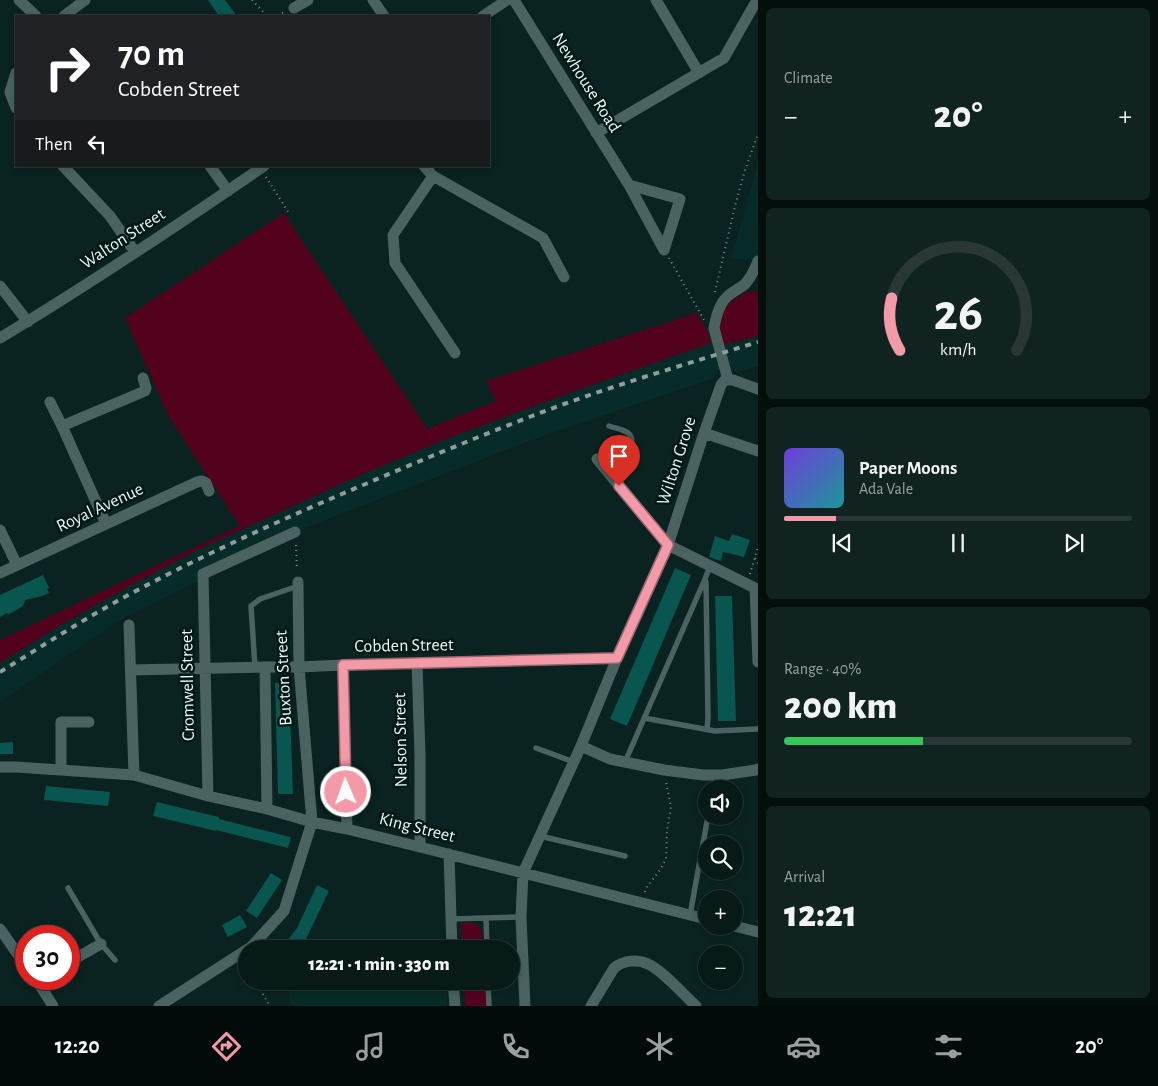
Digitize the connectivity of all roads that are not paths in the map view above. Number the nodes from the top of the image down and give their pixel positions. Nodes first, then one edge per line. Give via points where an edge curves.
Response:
1 (18, 0) edge
2 (85, 0) edge
3 (308, 0) edge
4 (373, 0) edge
5 (507, 0) edge
6 (514, 0) edge
7 (656, 0) edge
8 (756, 0) edge
9 (294, 8) dead end
10 (35, 15) edge
11 (65, 15) edge
12 (383, 15) edge
13 (484, 15) edge
14 (699, 73) junction
15 (15, 76) edge
16 (15, 105) edge
17 (596, 133) junction
18 (64, 167) edge
19 (211, 167) edge
20 (262, 167) edge
21 (425, 167) edge
22 (433, 176) junction
23 (629, 185) junction
24 (228, 191) junction
25 (135, 252) junction
26 (758, 261) edge
27 (564, 277) dead end
28 (754, 280) edge
29 (0, 286) edge
30 (28, 322) junction
31 (0, 338) edge
32 (455, 353) dead end
33 (143, 378) dead end
34 (728, 380) junction
35 (758, 389) edge
36 (50, 402) dead end
37 (62, 426) junction
38 (609, 426) dead end
39 (704, 433) junction
40 (758, 451) edge
41 (597, 459) dead end
42 (619, 486) junction
43 (210, 491) dead end
44 (106, 524) junction
45 (0, 530) edge
46 (295, 532) road end
47 (668, 545) junction
48 (17, 565) junction
49 (710, 566) junction
50 (0, 573) edge
51 (706, 580) junction
52 (298, 584) joint
53 (757, 593) edge
54 (129, 625) dead end
55 (617, 658) junction
56 (758, 662) edge
57 (417, 663) junction
58 (343, 665) junction
59 (260, 667) junction
60 (205, 668) junction
61 (299, 668) junction
62 (131, 670) junction
63 (644, 718) junction
64 (89, 722) dead end
65 (758, 729) edge
66 (707, 730) junction
67 (581, 746) junction
68 (536, 748) dead end
69 (574, 762) junction
70 (625, 762) junction
71 (0, 768) edge
72 (758, 769) edge
73 (61, 770) junction
74 (134, 775) junction
75 (716, 775) junction
76 (715, 780) edge
77 (208, 796) junction
78 (268, 808) junction
79 (312, 822) junction
80 (706, 825) edge
81 (347, 829) junction
82 (540, 836) junction
83 (420, 847) junction
84 (449, 854) junction
85 (624, 856) dead end
86 (522, 873) junction
87 (68, 888) dead end
88 (690, 915) junction
89 (521, 917) junction
90 (698, 917) edge
91 (450, 919) junction
92 (486, 919) junction
93 (743, 928) edge
94 (758, 932) edge
95 (2, 937) edge
96 (257, 940) edge
97 (451, 940) edge
98 (487, 940) edge
99 (101, 944) junction
100 (15, 953) edge
101 (238, 955) edge
102 (80, 956) edge
103 (115, 960) dead end
104 (44, 990) edge
105 (454, 990) edge
106 (488, 990) edge
107 (53, 1006) edge
108 (159, 1006) edge
109 (455, 1006) edge
110 (489, 1006) edge
111 (525, 1006) edge
112 (591, 1006) edge
113 (695, 1006) edge

1 - 10 street
2 - 11 street
3 - 9 street
4 - 12 street
5 - 13 street
6 - 17 street, Newhouse Road
7 - 14 street
8 - 14 street via 724,58
14 - 17 street
15 - 16 street via 10,92
17 - 23 street, Newhouse Road
18 - 25 street via 110,216
19 - 24 street
20 - 24 street, Walton Street
21 - 22 street
22 - 27 street via 543,238
22 - 32 street via 393,235 395,263
23 - 23 street, Newhouse Road via 664,250 680,199
24 - 25 street, Walton Street
25 - 30 street, Walton Street
26 - 28 street
28 - 34 street via 724,300 717,316 714,328
29 - 30 street
30 - 31 street, Walton Street
33 - 37 street via 145,391
34 - 35 street
34 - 39 street, Wilton Grove via 721,385
36 - 37 street
37 - 44 street
38 - 42 lane via 628,432 632,437 630,457
39 - 40 street
39 - 47 street, Wilton Grove
41 - 42 street
42 - 47 street
43 - 44 street, Royal Avenue via 202,481 197,482
44 - 48 street, Royal Avenue
45 - 48 street
46 - 60 street, Cromwell Street via 203,574
47 - 49 street
47 - 55 street, Wilton Grove
48 - 50 street, Royal Avenue
49 - 51 lane
49 - 53 street via 756,588
51 - 63 lane
51 - 66 lane
52 - 59 lane via 260,599 251,606
52 - 61 street, Buxton Street
53 - 56 street
54 - 62 street
55 - 57 street, Cobden Street
55 - 67 street, Wilton Grove
57 - 58 street, Cobden Street
57 - 83 street, Nelson Street
58 - 61 street, Cobden Street
58 - 81 street
59 - 60 street, Cobden Street
59 - 61 street, Cobden Street
59 - 78 street
60 - 62 street, Cobden Street
60 - 77 street, Cromwell Street
61 - 79 street, Buxton Street
62 - 74 street
63 - 66 lane
63 - 70 lane
64 - 73 street via 61,722
65 - 66 lane
67 - 69 street, Wilton Grove
67 - 70 street
68 - 69 lane
69 - 82 street, Wilton Grove
70 - 75 street
71 - 73 street, King Street
72 - 75 street
73 - 74 street, King Street
74 - 77 street, King Street
75 - 76 lane
77 - 78 street, King Street
78 - 79 street, King Street
79 - 81 street, King Street
79 - 96 street via 284,911
80 - 88 lane
81 - 83 street, King Street
82 - 85 lane
82 - 86 street, Wilton Grove
83 - 84 street, King Street
84 - 86 street, King Street
84 - 91 street
86 - 88 street, King Street
86 - 89 street
87 - 99 lane
88 - 90 street, King Street
89 - 92 lane
89 - 111 street
91 - 92 lane
91 - 97 street
92 - 98 lane
93 - 94 street
95 - 100 street
99 - 102 street
99 - 103 lane
101 - 108 street
104 - 107 street
105 - 109 street
106 - 110 lane
112 - 113 street via 614,968 633,961 648,964 660,972

